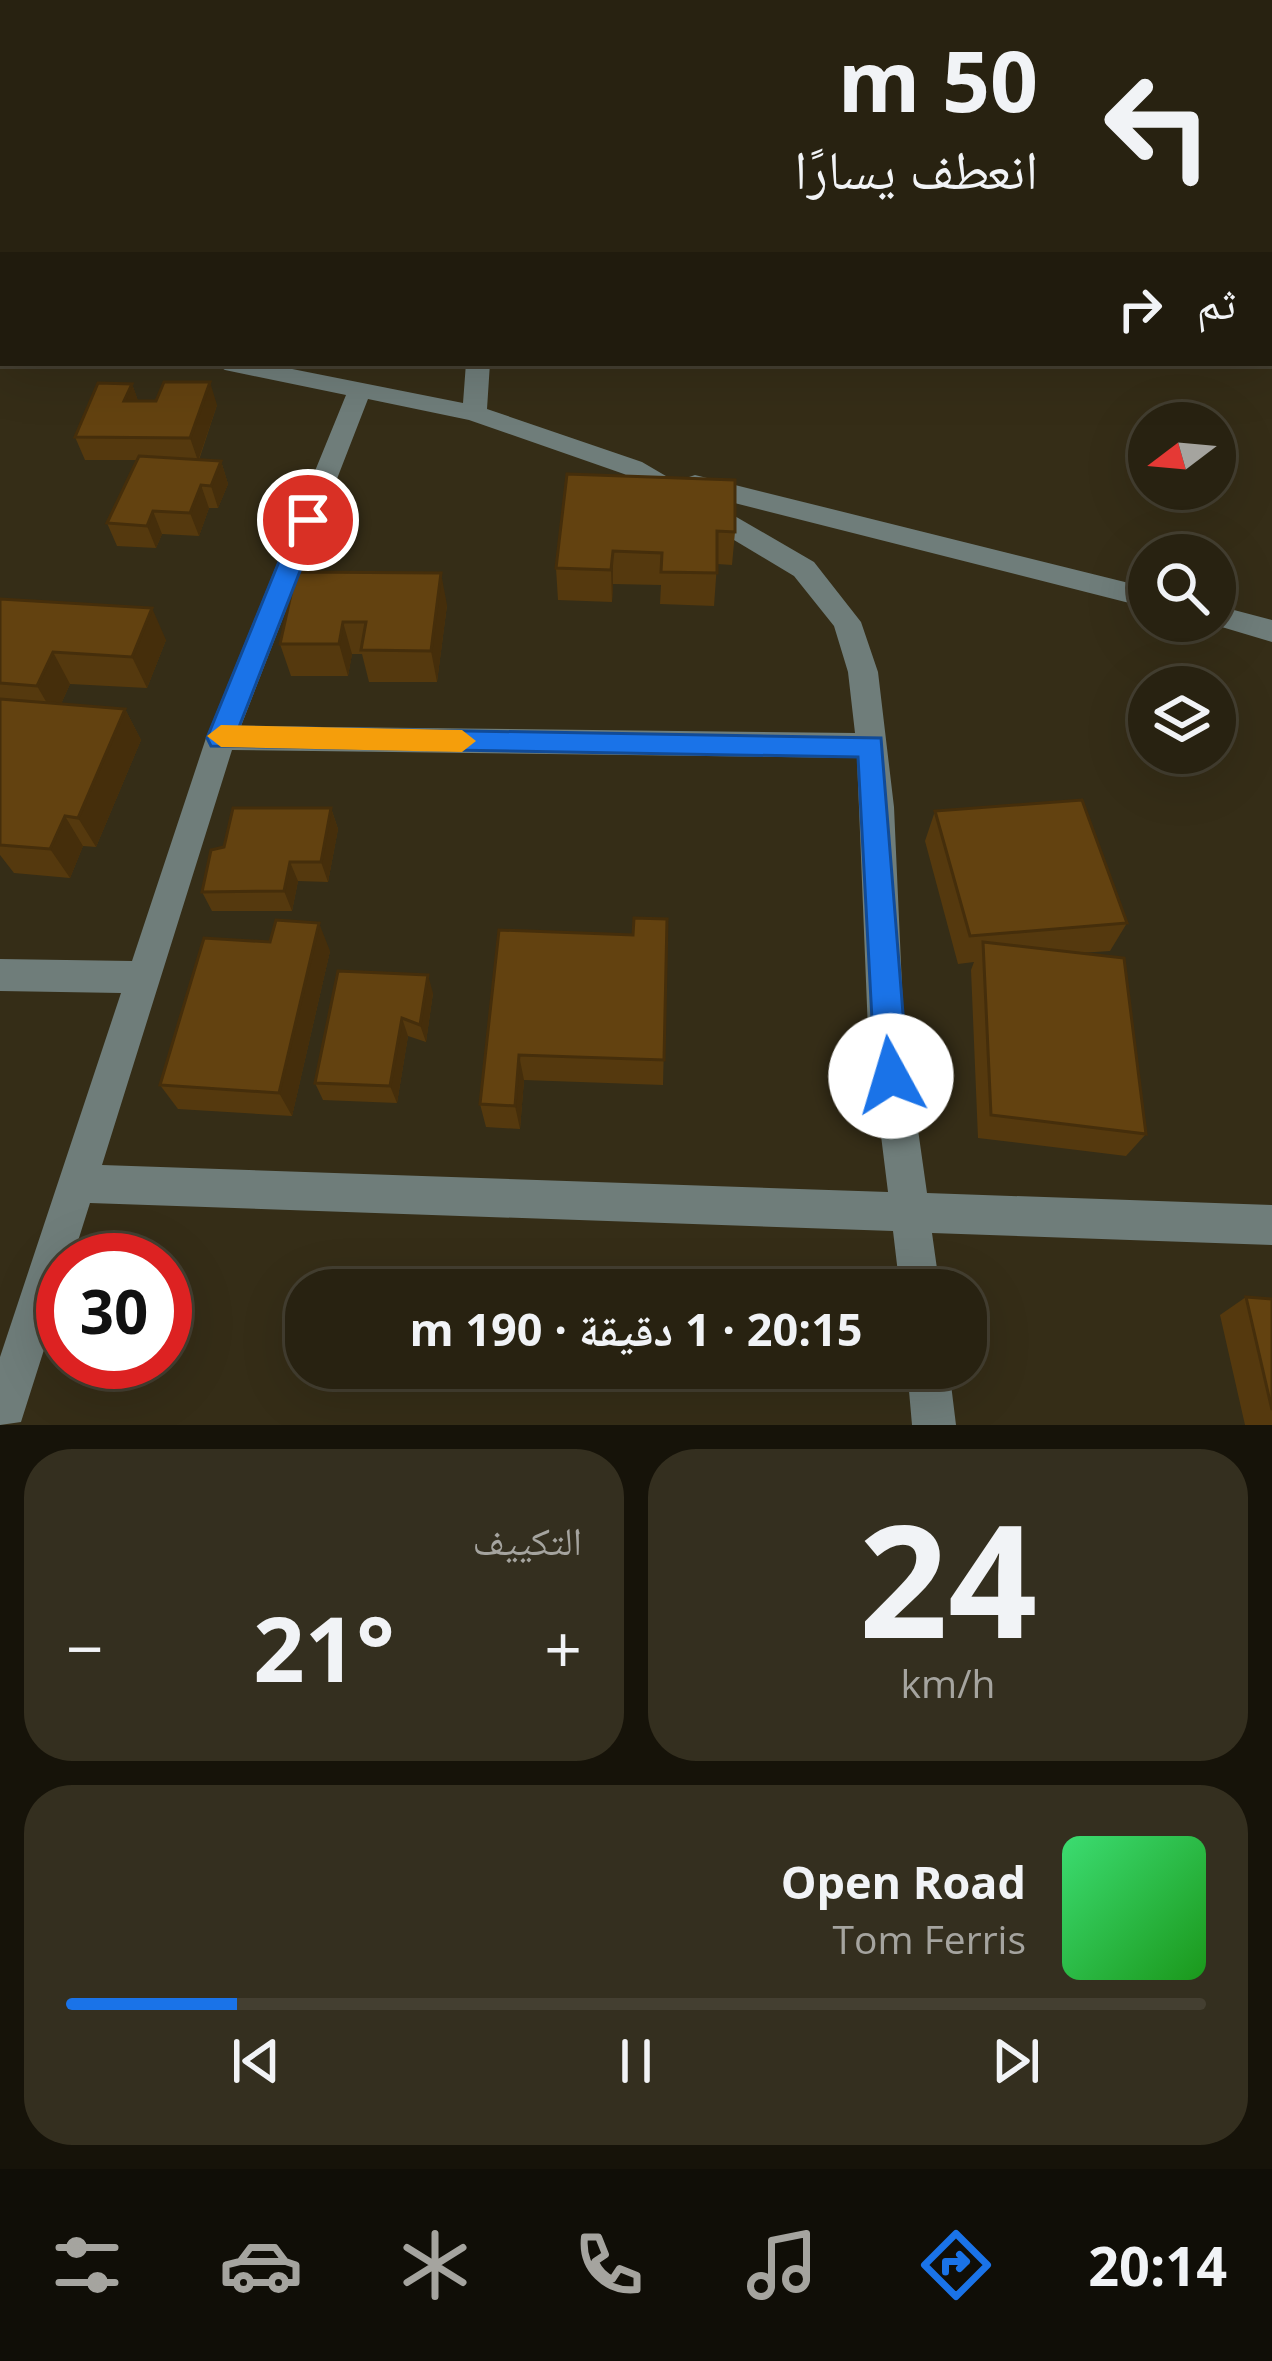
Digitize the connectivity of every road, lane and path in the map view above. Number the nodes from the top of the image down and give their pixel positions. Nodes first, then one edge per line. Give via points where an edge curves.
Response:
1 (240, 366) edge
2 (478, 366) edge
3 (360, 390) junction
4 (474, 413) junction
5 (632, 468) junction
6 (1128, 593) edge
7 (1236, 621) edge
8 (1272, 631) edge
9 (220, 738) junction
10 (871, 746) junction
11 (0, 975) edge
12 (146, 977) junction
13 (79, 1183) junction
14 (908, 1210) junction
15 (1272, 1225) edge
16 (917, 1269) edge
17 (930, 1389) edge
18 (0, 1422) edge
19 (934, 1425) edge

1 - 3 street
2 - 4 street
3 - 4 street
3 - 9 street
4 - 5 street
5 - 6 street
5 - 10 street via 804,569 847,622 863,672
7 - 8 street
9 - 10 street
9 - 12 street
10 - 14 street via 886,1031
11 - 12 street
12 - 13 street
13 - 14 street
13 - 18 street
14 - 15 street
14 - 16 street
17 - 19 street

